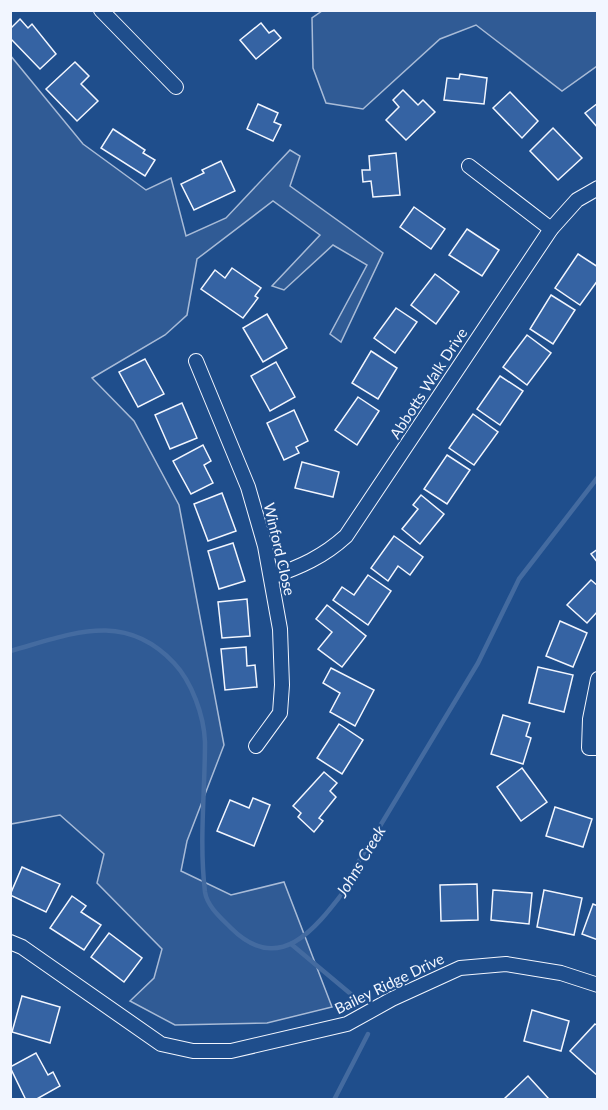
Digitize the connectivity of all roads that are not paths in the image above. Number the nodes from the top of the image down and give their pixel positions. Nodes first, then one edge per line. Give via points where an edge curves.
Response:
1 (101, 10) edge
2 (176, 87) dead end
3 (469, 166) dead end
4 (597, 188) edge
5 (551, 229) junction
6 (196, 361) dead end
7 (271, 577) junction
8 (597, 679) edge
9 (256, 746) dead end
10 (597, 748) edge
11 (10, 942) edge
12 (597, 985) edge

1 - 2 street
3 - 5 street
4 - 5 street, Abbotts Walk Drive via 577,200
5 - 7 street, Abbotts Walk Drive via 346,536 308,564
6 - 7 street, Winford Close via 248,487
7 - 9 street, Winford Close via 280,629 280,712
8 - 10 street via 589,748
11 - 12 street, Bailey Ridge Drive via 161,1044 194,1051 231,1051 347,1024 459,968 506,964 561,973

